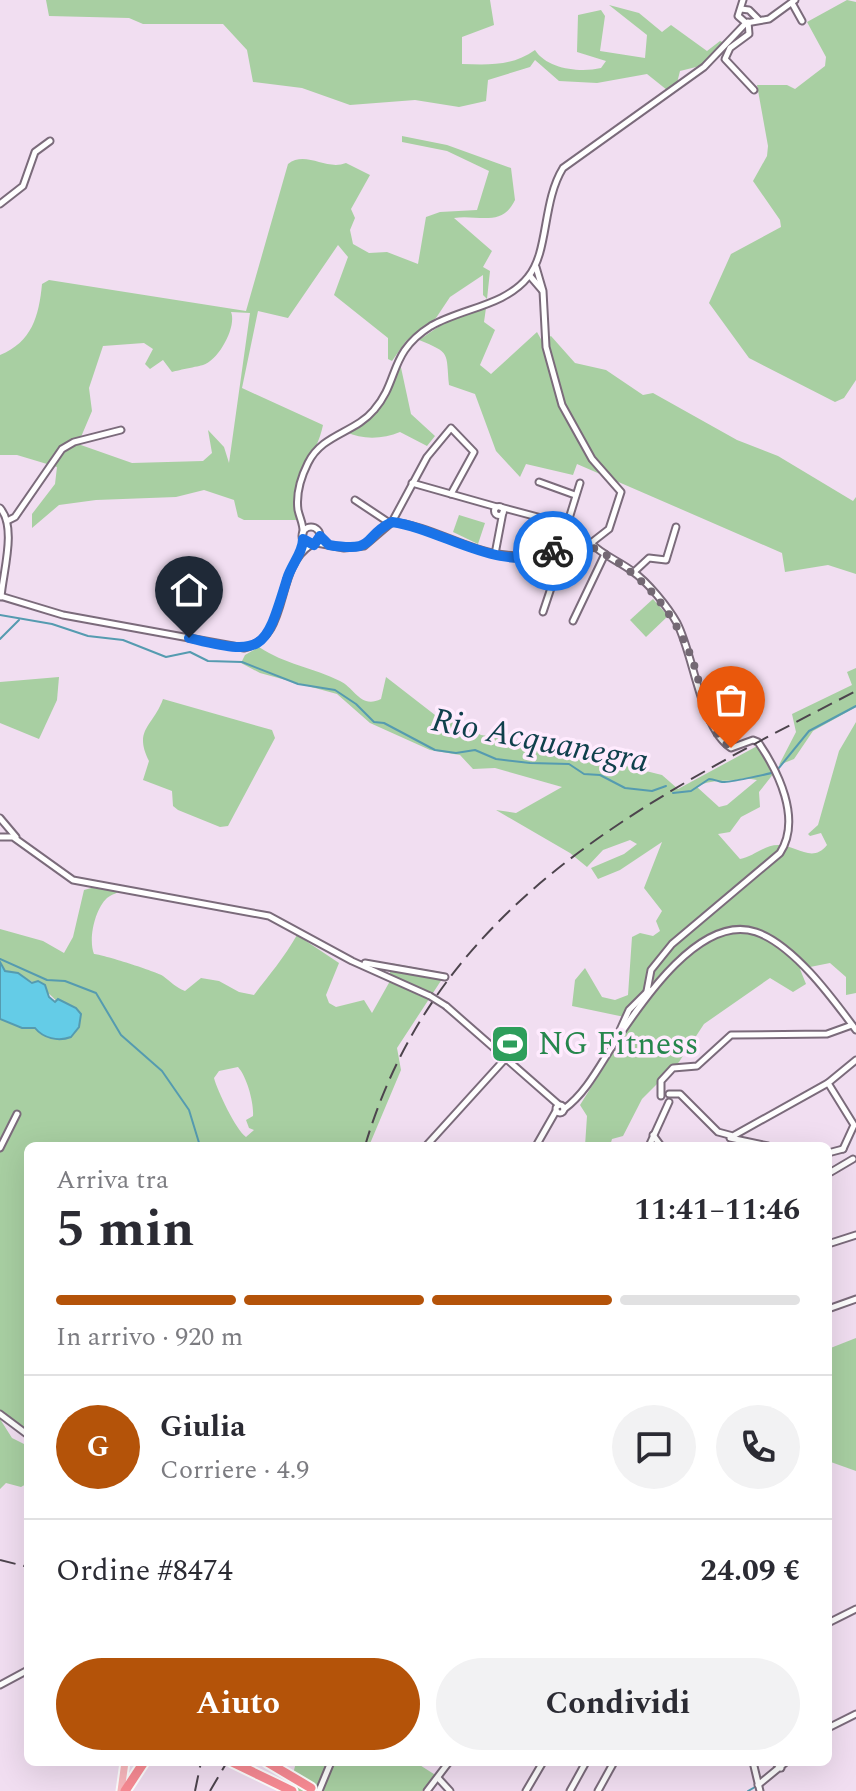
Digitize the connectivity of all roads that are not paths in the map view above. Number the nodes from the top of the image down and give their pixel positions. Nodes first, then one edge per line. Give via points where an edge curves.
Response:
1 (743, 0) edge
2 (793, 1) edge
3 (744, 9) junction
4 (747, 20) junction
5 (802, 21) dead end
6 (754, 90) dead end
7 (50, 141) dead end
8 (0, 204) edge
9 (536, 266) junction
10 (530, 276) junction
11 (538, 281) junction
12 (520, 286) junction
13 (121, 430) dead end
14 (539, 482) dead end
15 (412, 483) junction
16 (580, 483) dead end
17 (451, 494) junction
18 (575, 495) junction
19 (355, 500) dead end
20 (0, 508) edge
21 (497, 510) junction
22 (300, 518) junction
23 (7, 521) junction
24 (390, 522) junction
25 (567, 525) junction
26 (312, 527) junction
27 (676, 527) dead end
28 (320, 536) junction
29 (303, 537) junction
30 (580, 543) junction
31 (591, 543) junction
32 (314, 544) junction
33 (329, 545) junction
34 (565, 545) junction
35 (301, 552) junction
36 (495, 554) junction
37 (605, 554) junction
38 (634, 572) junction
39 (0, 596) edge
40 (543, 612) dead end
41 (573, 621) dead end
42 (0, 820) edge
43 (8, 830) junction
44 (0, 837) edge
45 (25, 846) junction
46 (352, 961) junction
47 (445, 977) dead end
48 (656, 984) junction
49 (647, 991) junction
50 (632, 1012) junction
51 (854, 1027) edge
52 (505, 1059) junction
53 (856, 1060) edge
54 (828, 1083) junction
55 (667, 1099) junction
56 (559, 1109) junction
57 (17, 1114) dead end
58 (653, 1135) junction
59 (729, 1136) junction
60 (430, 1142) edge
61 (538, 1142) edge
62 (650, 1142) edge
63 (658, 1142) edge
64 (752, 1142) edge
65 (0, 1148) edge
66 (843, 1149) junction
67 (832, 1152) edge
68 (855, 1160) edge
69 (832, 1172) edge
70 (856, 1235) edge
71 (832, 1243) edge
72 (856, 1299) edge
73 (832, 1308) edge
74 (0, 1414) edge
75 (24, 1432) edge
76 (856, 1609) edge
77 (832, 1621) edge
78 (24, 1672) edge
79 (0, 1685) edge
80 (856, 1714) edge
81 (832, 1726) edge
82 (125, 1766) edge
83 (141, 1766) edge
84 (241, 1766) edge
85 (274, 1766) edge
86 (329, 1766) edge
87 (447, 1766) edge
88 (541, 1766) edge
89 (584, 1766) edge
90 (612, 1766) edge
91 (754, 1766) edge
92 (781, 1768) edge
93 (439, 1779) junction
94 (759, 1788) edge
95 (316, 1790) edge
96 (123, 1791) edge
97 (292, 1791) edge
98 (427, 1791) edge
99 (450, 1791) edge
100 (526, 1791) edge
101 (570, 1791) edge
102 (598, 1791) edge

1 - 3 street
2 - 4 street via 769,19
2 - 5 street
3 - 4 street
3 - 4 street
4 - 6 street via 749,34 730,48 725,59
4 - 9 street via 704,67 571,160 551,189
7 - 8 street via 35,152 23,186
9 - 10 street
9 - 11 street
10 - 11 street
10 - 12 street
11 - 12 street
11 - 31 street via 546,347 562,405 592,459 621,492 609,529
12 - 22 street via 442,321 403,350 371,414 313,453 299,492
13 - 23 street via 62,449
14 - 18 street
15 - 17 street
15 - 17 street via 446,431 456,430 474,452
15 - 24 street
16 - 18 street
17 - 21 street
18 - 25 street
19 - 24 street
20 - 23 street
21 - 25 street
21 - 36 street via 502,528
22 - 26 street
22 - 29 street
23 - 39 street
24 - 33 street via 364,546
24 - 36 street
25 - 30 street
26 - 28 street
26 - 29 street
27 - 38 street via 666,560 649,558
28 - 32 street
28 - 33 street
29 - 32 street
29 - 35 street
30 - 31 street
30 - 34 street
31 - 37 street
32 - 33 street
32 - 35 street
34 - 36 street via 538,556
34 - 40 street via 562,577 554,579
35 - 39 street via 290,569 270,631 256,645 244,648 63,615
37 - 38 street
37 - 41 street
38 - 49 street via 677,624 719,735 731,748 758,742 785,792 787,811 786,842 780,853 672,944 651,970
42 - 43 street
42 - 44 street
43 - 44 street
43 - 45 street
44 - 45 street via 13,837
45 - 46 street via 65,876 269,916
46 - 47 street
46 - 52 street, bridge via 446,1006
48 - 49 street
48 - 50 street
48 - 51 street via 700,944 730,932 751,931 797,962
49 - 50 street
50 - 56 street via 577,1096
51 - 55 street via 832,1034 731,1035 697,1066 676,1066 664,1086
52 - 56 street
52 - 60 street
53 - 54 street
54 - 59 street
54 - 66 street via 854,1125
55 - 58 street
55 - 59 street via 683,1096 718,1132
56 - 61 street
57 - 65 street
58 - 62 street
58 - 63 street
59 - 64 street
66 - 67 street
66 - 68 street
68 - 69 street
70 - 71 street
72 - 73 street
74 - 75 street
76 - 77 street
78 - 79 street
80 - 81 street
82 - 96 main road
83 - 96 highway
84 - 97 highway
85 - 95 highway
86 - 95 street
87 - 93 street
88 - 100 street
89 - 101 street
90 - 102 street
91 - 94 street
92 - 94 street
93 - 98 street
93 - 99 street

